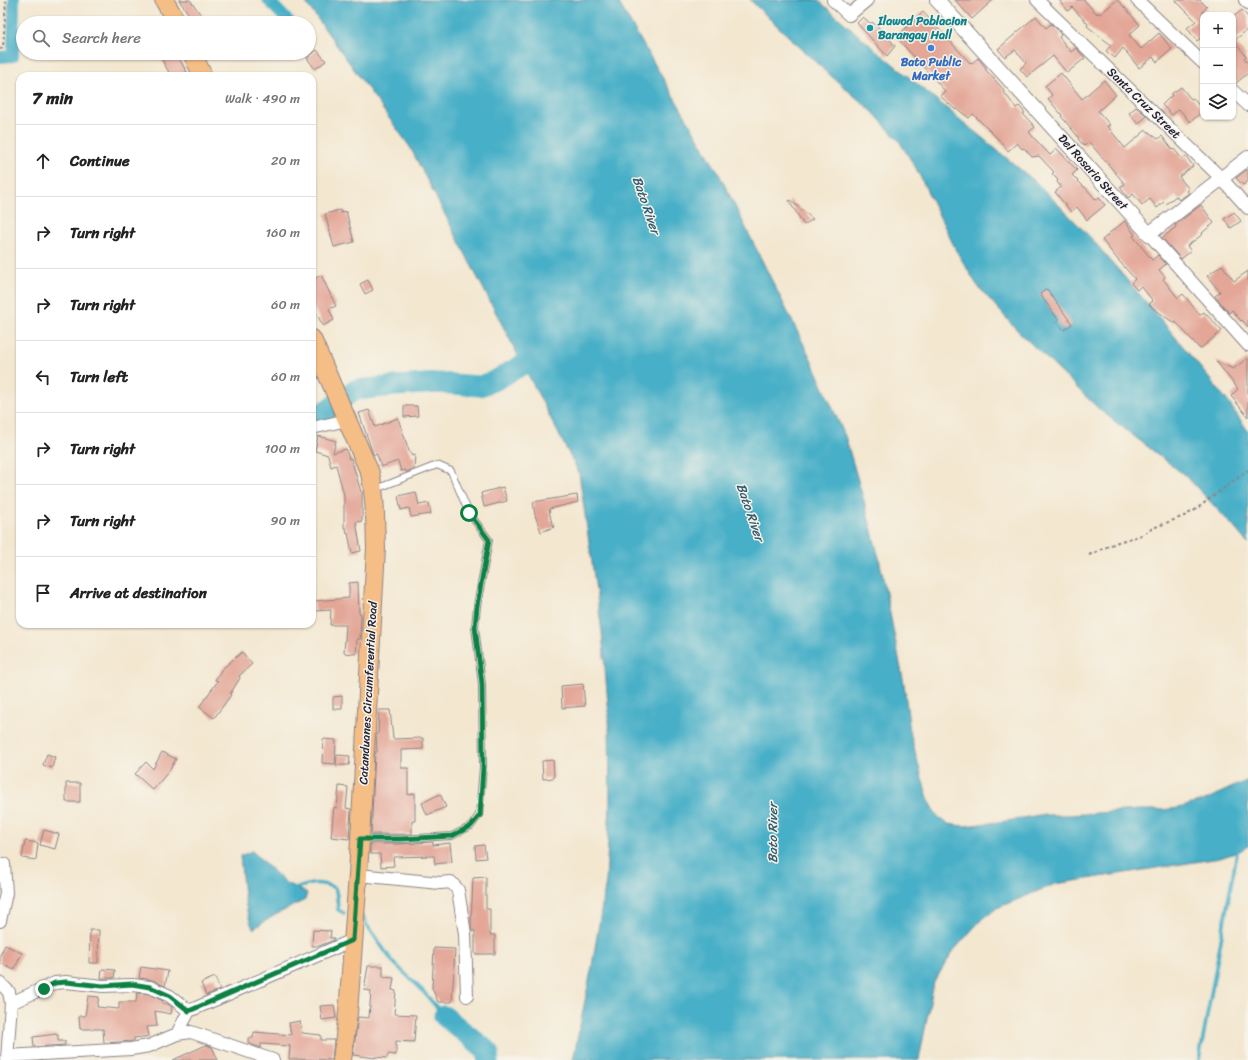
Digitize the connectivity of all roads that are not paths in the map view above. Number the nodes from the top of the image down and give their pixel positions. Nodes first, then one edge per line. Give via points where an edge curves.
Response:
1 (164, 0) edge
2 (833, 0) edge
3 (867, 0) edge
4 (937, 0) edge
5 (1037, 0) edge
6 (1137, 0) edge
7 (1245, 0) edge
8 (1248, 3) edge
9 (173, 16) edge
10 (1200, 59) edge
11 (195, 60) edge
12 (201, 72) edge
13 (1236, 94) edge
14 (1248, 105) edge
15 (1248, 158) edge
16 (1221, 178) junction
17 (1248, 208) edge
18 (1149, 234) junction
19 (1248, 345) edge
20 (316, 348) edge
21 (341, 407) junction
22 (316, 425) edge
23 (374, 490) junction
24 (360, 839) junction
25 (4, 864) dead end
26 (358, 875) junction
27 (0, 921) edge
28 (353, 940) junction
29 (0, 983) edge
30 (467, 996) dead end
31 (11, 1003) junction
32 (189, 1011) junction
33 (177, 1034) junction
34 (7, 1058) edge
35 (273, 1060) edge
36 (342, 1060) edge

1 - 9 main road
2 - 3 street via 849,15
4 - 18 street, Del Rosario Street
5 - 16 street, Santa Cruz Street
6 - 10 street
7 - 8 street
11 - 12 main road
13 - 14 street
15 - 16 street
16 - 17 street, Santa Cruz Street
16 - 18 street
18 - 19 street, Del Rosario Street
20 - 21 main road, Catanduanes Circumferential Road
21 - 22 street
21 - 23 main road, Catanduanes Circumferential Road via 370,473
23 - 24 main road, Catanduanes Circumferential Road via 376,548
23 - 24 lane via 437,465 451,472 469,513 489,540 475,627 482,684 483,767 480,815 471,826 452,836
24 - 26 main road, Catanduanes Circumferential Road
25 - 27 street via 6,893
26 - 28 main road, Catanduanes Circumferential Road
26 - 30 street via 451,882 458,890 464,927
28 - 32 street
28 - 36 main road, Catanduanes Circumferential Road
29 - 31 street via 9,992
31 - 32 street via 55,983 103,986 132,984 164,993
31 - 34 street
32 - 33 street
33 - 34 street via 149,1046 137,1048
33 - 35 street via 192,1032

